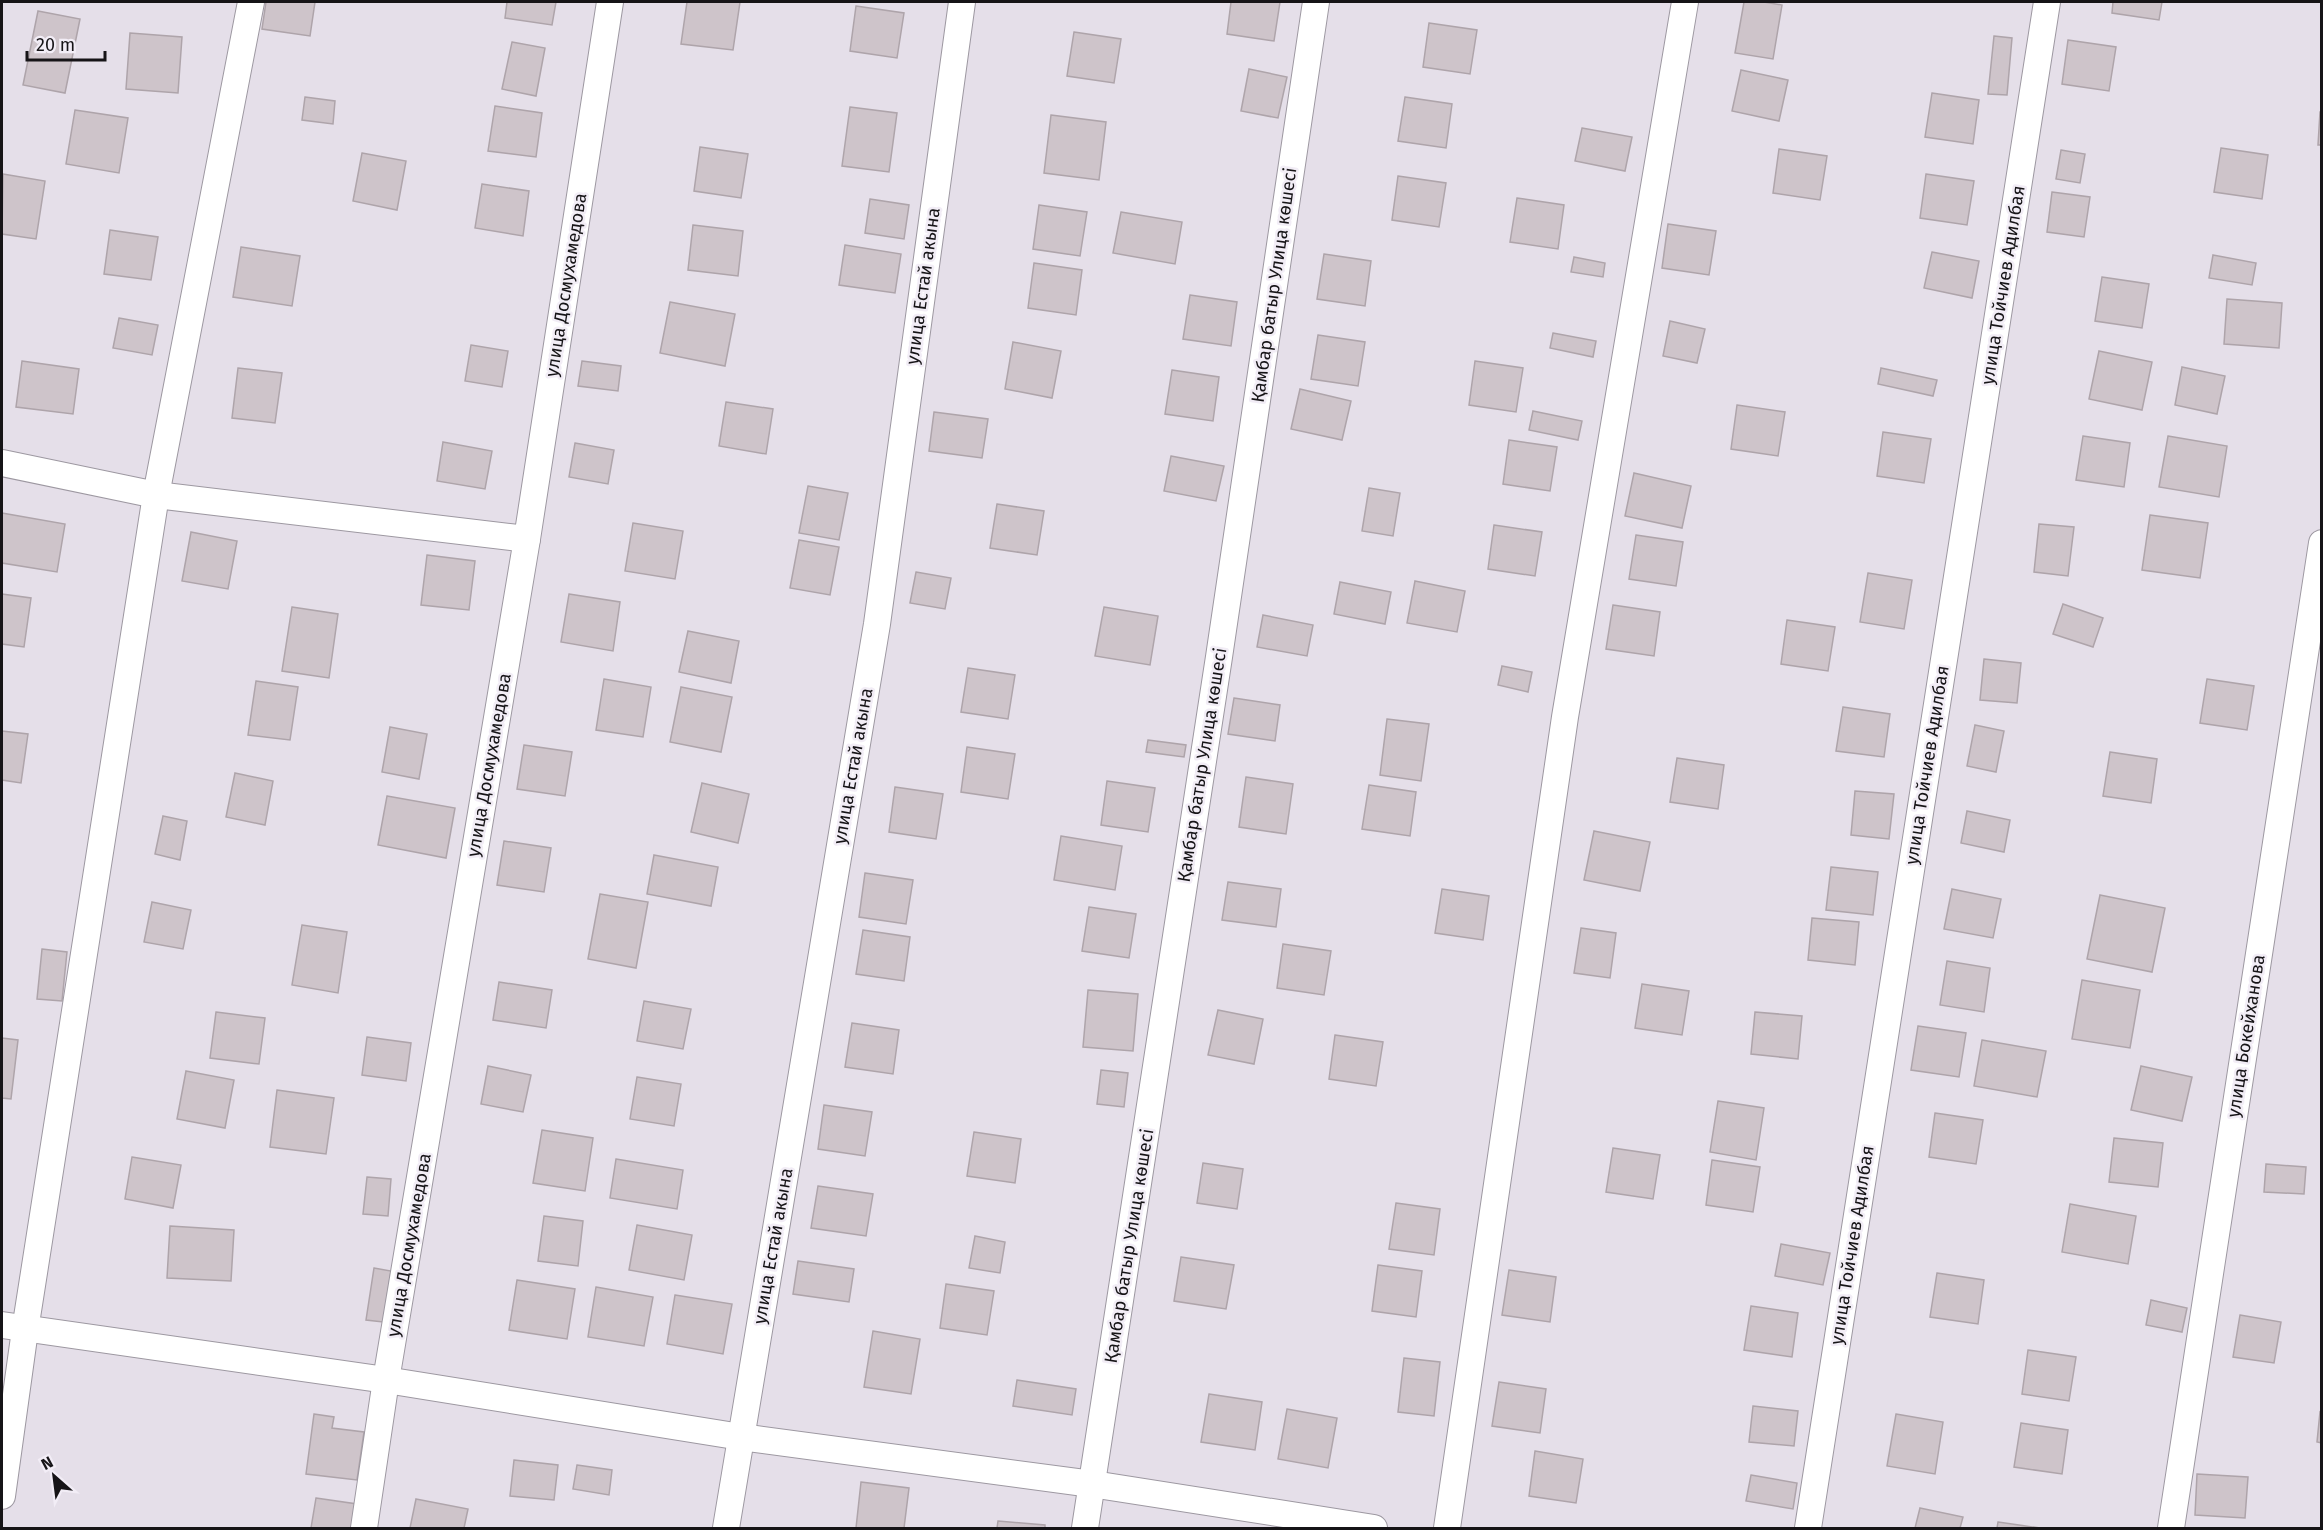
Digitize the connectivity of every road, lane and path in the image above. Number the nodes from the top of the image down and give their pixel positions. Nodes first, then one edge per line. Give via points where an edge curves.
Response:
1 (251, 2) edge
2 (610, 2) edge
3 (962, 2) edge
4 (1316, 2) edge
5 (1685, 2) edge
6 (2047, 2) edge
7 (2, 463) edge
8 (156, 495) junction
9 (527, 539) junction
10 (2322, 543) edge
11 (13, 1328) edge
12 (386, 1380) junction
13 (741, 1437) junction
14 (1092, 1484) junction
15 (2, 1496) edge
16 (364, 1528) edge
17 (726, 1528) edge
18 (1085, 1528) edge
19 (1374, 1528) edge
20 (1447, 1528) edge
21 (1808, 1528) edge
22 (2171, 1528) edge

1 - 8 street
2 - 9 street, улица Досмухамедова
3 - 13 street, улица Естай акына via 877,624
4 - 14 street, Қамбар батыр Улица көшесі
5 - 20 street via 1565,717
6 - 21 street, улица Тойчиев Адилбая
7 - 8 street
8 - 9 street
8 - 11 street
9 - 12 street, улица Досмухамедова
10 - 22 street, улица Бокейханова
11 - 12 street
11 - 15 street
12 - 13 street
12 - 16 street, улица Досмухамедова
13 - 14 street
13 - 17 street, улица Естай акына
14 - 18 street, Қамбар батыр Улица көшесі
14 - 19 street

